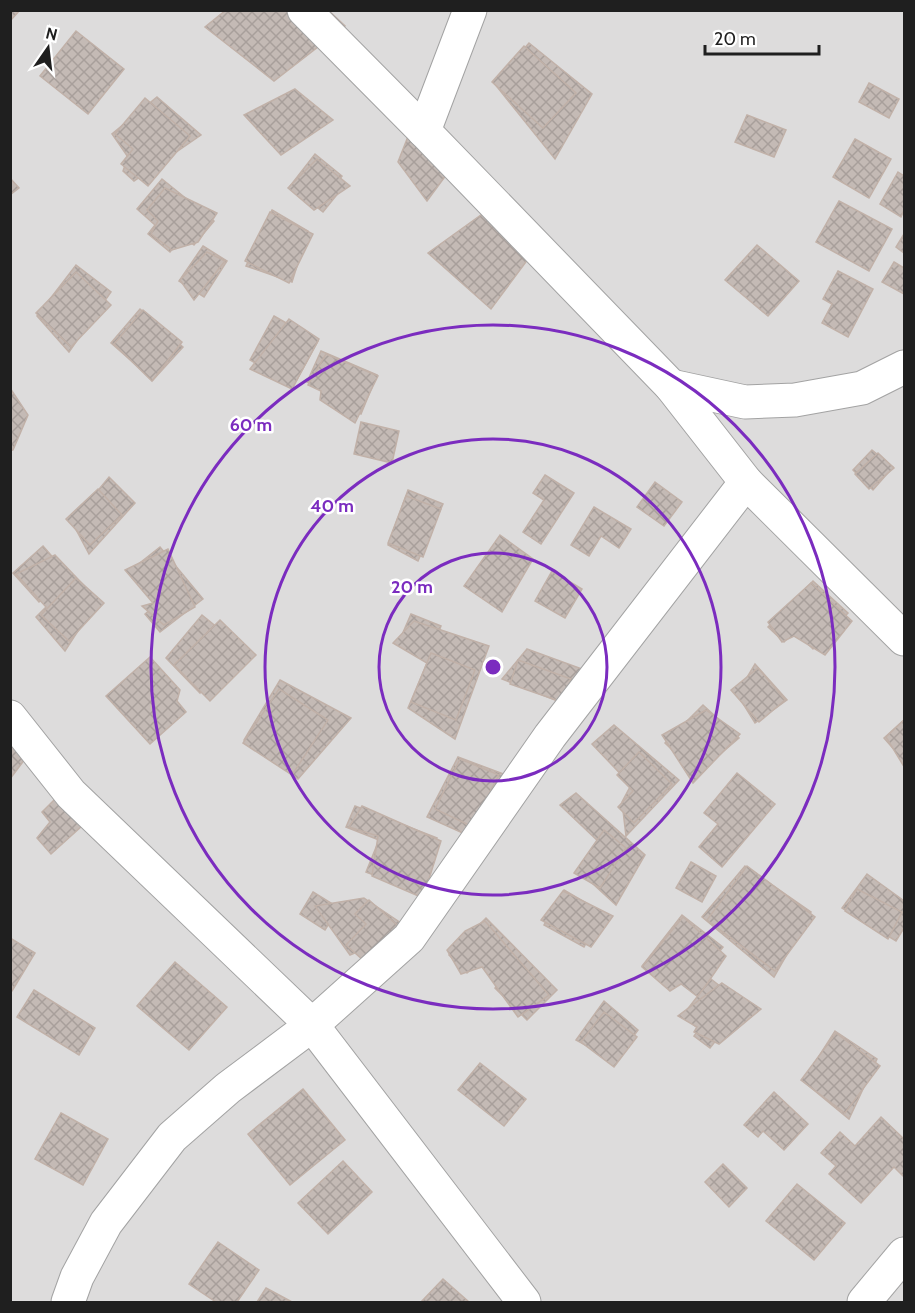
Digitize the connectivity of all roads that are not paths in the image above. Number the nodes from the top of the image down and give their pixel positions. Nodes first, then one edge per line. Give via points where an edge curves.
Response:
1 (304, 10) edge
2 (470, 10) edge
3 (424, 131) junction
4 (904, 366) edge
5 (671, 386) junction
6 (746, 482) junction
7 (904, 639) edge
8 (10, 717) edge
9 (312, 1025) junction
10 (904, 1254) edge
11 (68, 1302) edge
12 (524, 1302) edge
13 (864, 1302) edge

1 - 3 street
2 - 3 street
3 - 5 street
4 - 5 street via 862,388 795,400 745,402
5 - 6 street
6 - 7 street
6 - 9 street via 550,736 409,938
8 - 9 street via 71,794
9 - 11 street via 228,1088 172,1137 106,1223
9 - 12 street
10 - 13 street

